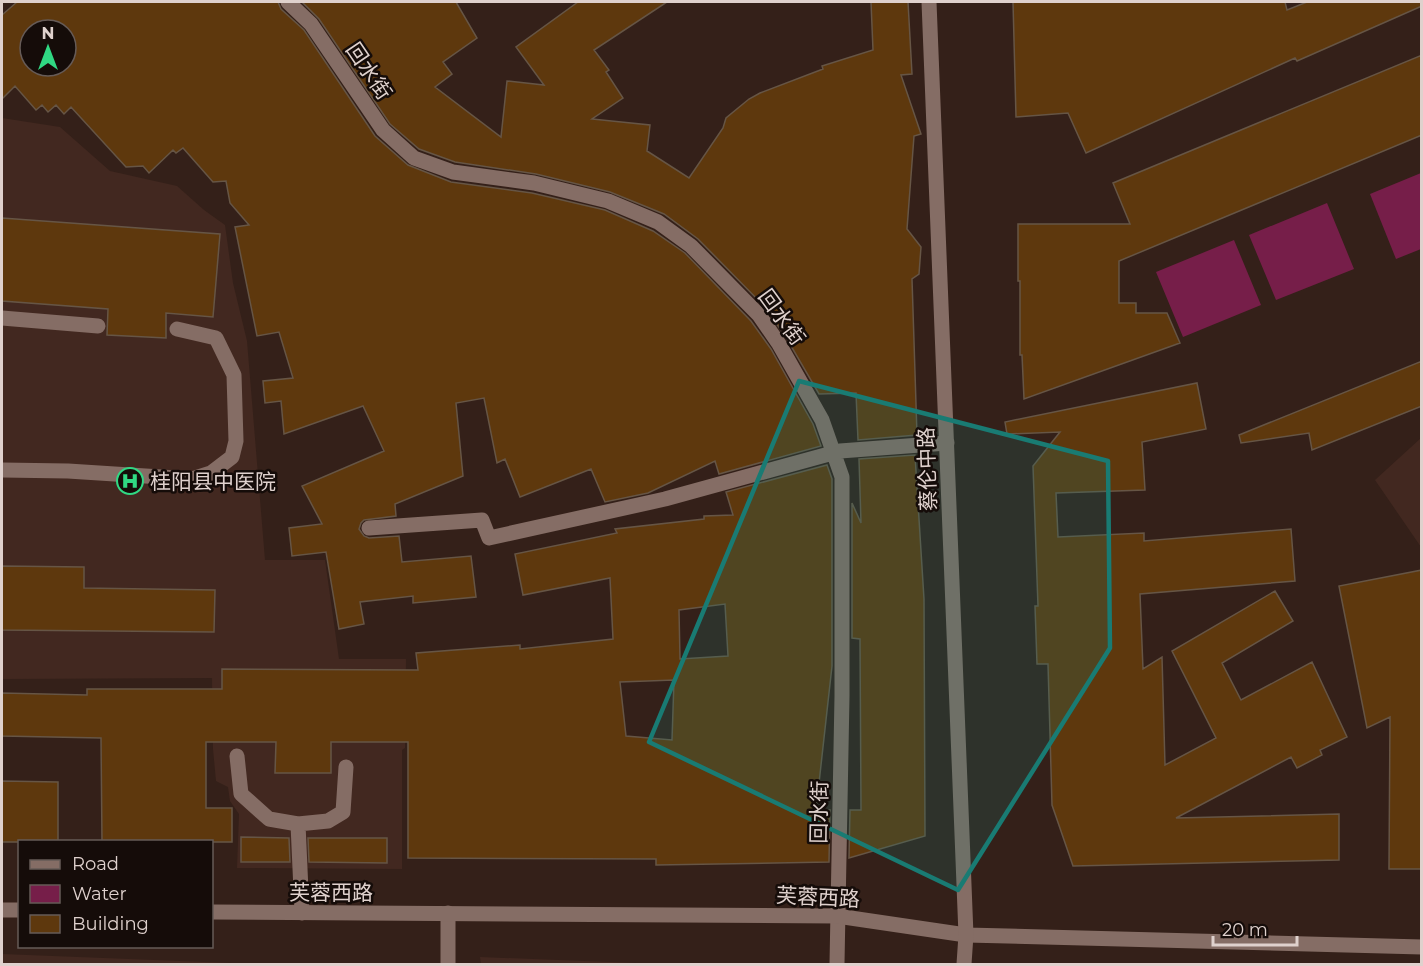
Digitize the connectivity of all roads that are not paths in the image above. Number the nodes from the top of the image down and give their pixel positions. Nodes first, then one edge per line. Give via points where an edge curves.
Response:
1 (288, 2) edge
2 (929, 2) edge
3 (2, 318) edge
4 (98, 326) dead end
5 (177, 329) dead end
6 (947, 443) junction
7 (2, 470) edge
8 (369, 528) dead end
9 (237, 756) dead end
10 (346, 767) dead end
11 (298, 824) junction
12 (2, 910) edge
13 (18, 910) edge
14 (213, 912) edge
15 (302, 913) junction
16 (448, 914) junction
17 (837, 916) junction
18 (966, 935) junction
19 (1422, 947) edge
20 (448, 964) edge
21 (837, 964) edge
22 (964, 964) edge

1 - 17 street, 回水街 via 311,24 383,130 414,158 453,172 534,183 608,201 658,222 691,246 759,315 779,344 822,420 842,477
2 - 6 street, 蔡伦中路
3 - 4 street
5 - 7 street via 216,338 234,375 236,441 232,457 211,473 192,478
6 - 8 street via 840,451 666,499 489,538 482,520
6 - 18 street, 蔡伦中路
9 - 11 street via 241,794 269,819
10 - 11 street via 343,812 328,821
11 - 15 street
12 - 13 street
14 - 15 street, 芙蓉西路
15 - 16 street, 芙蓉西路
16 - 17 street, 芙蓉西路
16 - 20 street
17 - 18 street, 芙蓉西路
17 - 21 street, 回水街
18 - 19 street, 芙蓉西路
18 - 22 street, 蔡伦中路

